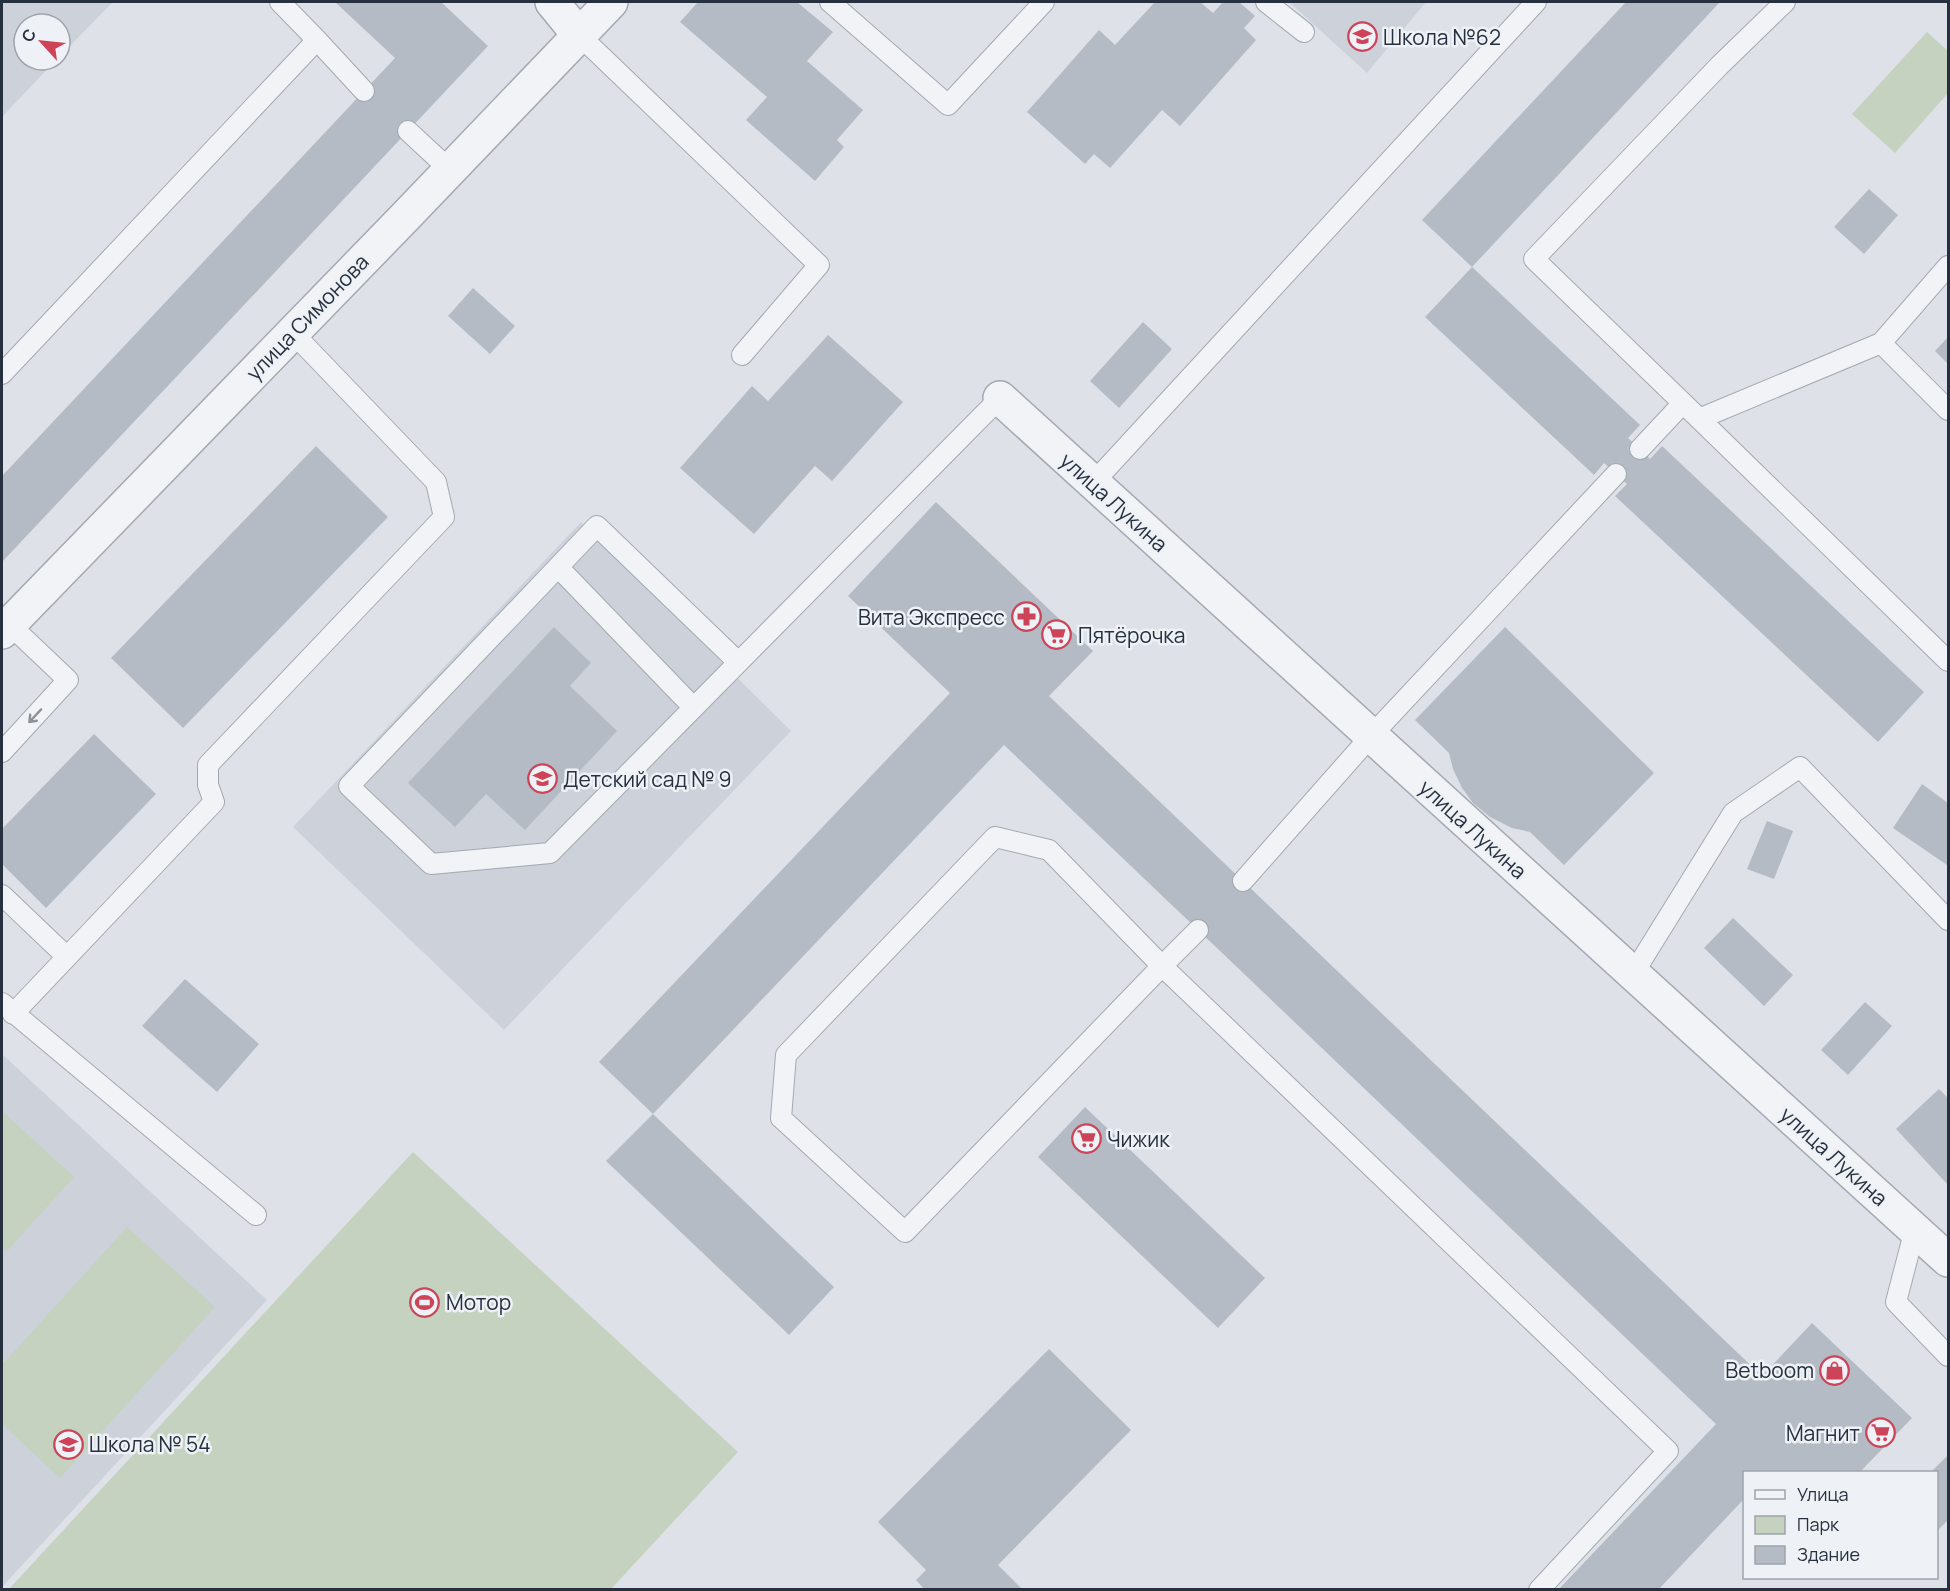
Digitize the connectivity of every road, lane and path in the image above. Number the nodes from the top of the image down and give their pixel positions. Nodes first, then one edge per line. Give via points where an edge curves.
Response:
1 (280, 2) edge
2 (552, 2) edge
3 (611, 2) edge
4 (830, 2) edge
5 (1044, 2) edge
6 (1266, 2) edge
7 (1536, 2) edge
8 (1785, 2) edge
9 (1304, 32) dead end
10 (579, 35) junction
11 (317, 40) junction
12 (364, 91) dead end
13 (408, 131) dead end
14 (450, 170) junction
15 (1948, 266) edge
16 (292, 332) junction
17 (1881, 343) junction
18 (742, 355) dead end
19 (2, 374) edge
20 (1000, 398) joint
21 (1683, 403) junction
22 (1948, 410) edge
23 (1699, 419) junction
24 (1640, 449) dead end
25 (1616, 474) dead end
26 (1093, 483) junction
27 (558, 567) junction
28 (5, 628) edge
29 (1948, 661) edge
30 (738, 662) junction
31 (693, 707) junction
32 (1371, 736) junction
33 (2, 752) edge
34 (1243, 880) dead end
35 (2, 895) edge
36 (1948, 920) edge
37 (1198, 930) dead end
38 (67, 957) junction
39 (1162, 966) junction
40 (1633, 974) junction
41 (8, 1008) edge
42 (256, 1215) dead end
43 (1915, 1229) junction
44 (1948, 1260) edge
45 (1948, 1356) edge
46 (1539, 1590) edge

1 - 11 lane
2 - 10 street
3 - 10 street, улица Симонова
4 - 5 lane via 948,105
6 - 9 lane
7 - 26 lane
8 - 21 lane via 1534,259
10 - 14 street, улица Симонова
10 - 18 lane via 819,265
11 - 12 lane
11 - 19 lane
13 - 14 lane
14 - 16 street, улица Симонова
15 - 17 lane
16 - 28 street, улица Симонова
16 - 38 lane via 436,482 444,517 208,765 207,785 214,802
17 - 22 lane
17 - 23 lane
20 - 26 street, улица Лукина
20 - 30 lane
21 - 23 lane
21 - 24 lane
23 - 29 lane
25 - 32 lane
26 - 32 street, улица Лукина
27 - 30 lane via 597,526
27 - 31 lane
27 - 31 lane via 348,786 431,864 550,854
28 -> 33 lane via 68,680
30 - 31 lane
32 - 34 lane
32 - 40 street, улица Лукина
35 - 38 lane
36 - 40 lane via 1800,766 1733,813
37 - 39 lane
38 - 41 lane
39 - 39 lane via 1049,850 995,837 786,1055 781,1118 905,1232
39 - 46 lane via 1668,1451
40 - 43 street, улица Лукина
41 - 42 lane
43 - 44 street, улица Лукина
43 - 45 lane via 1896,1302

